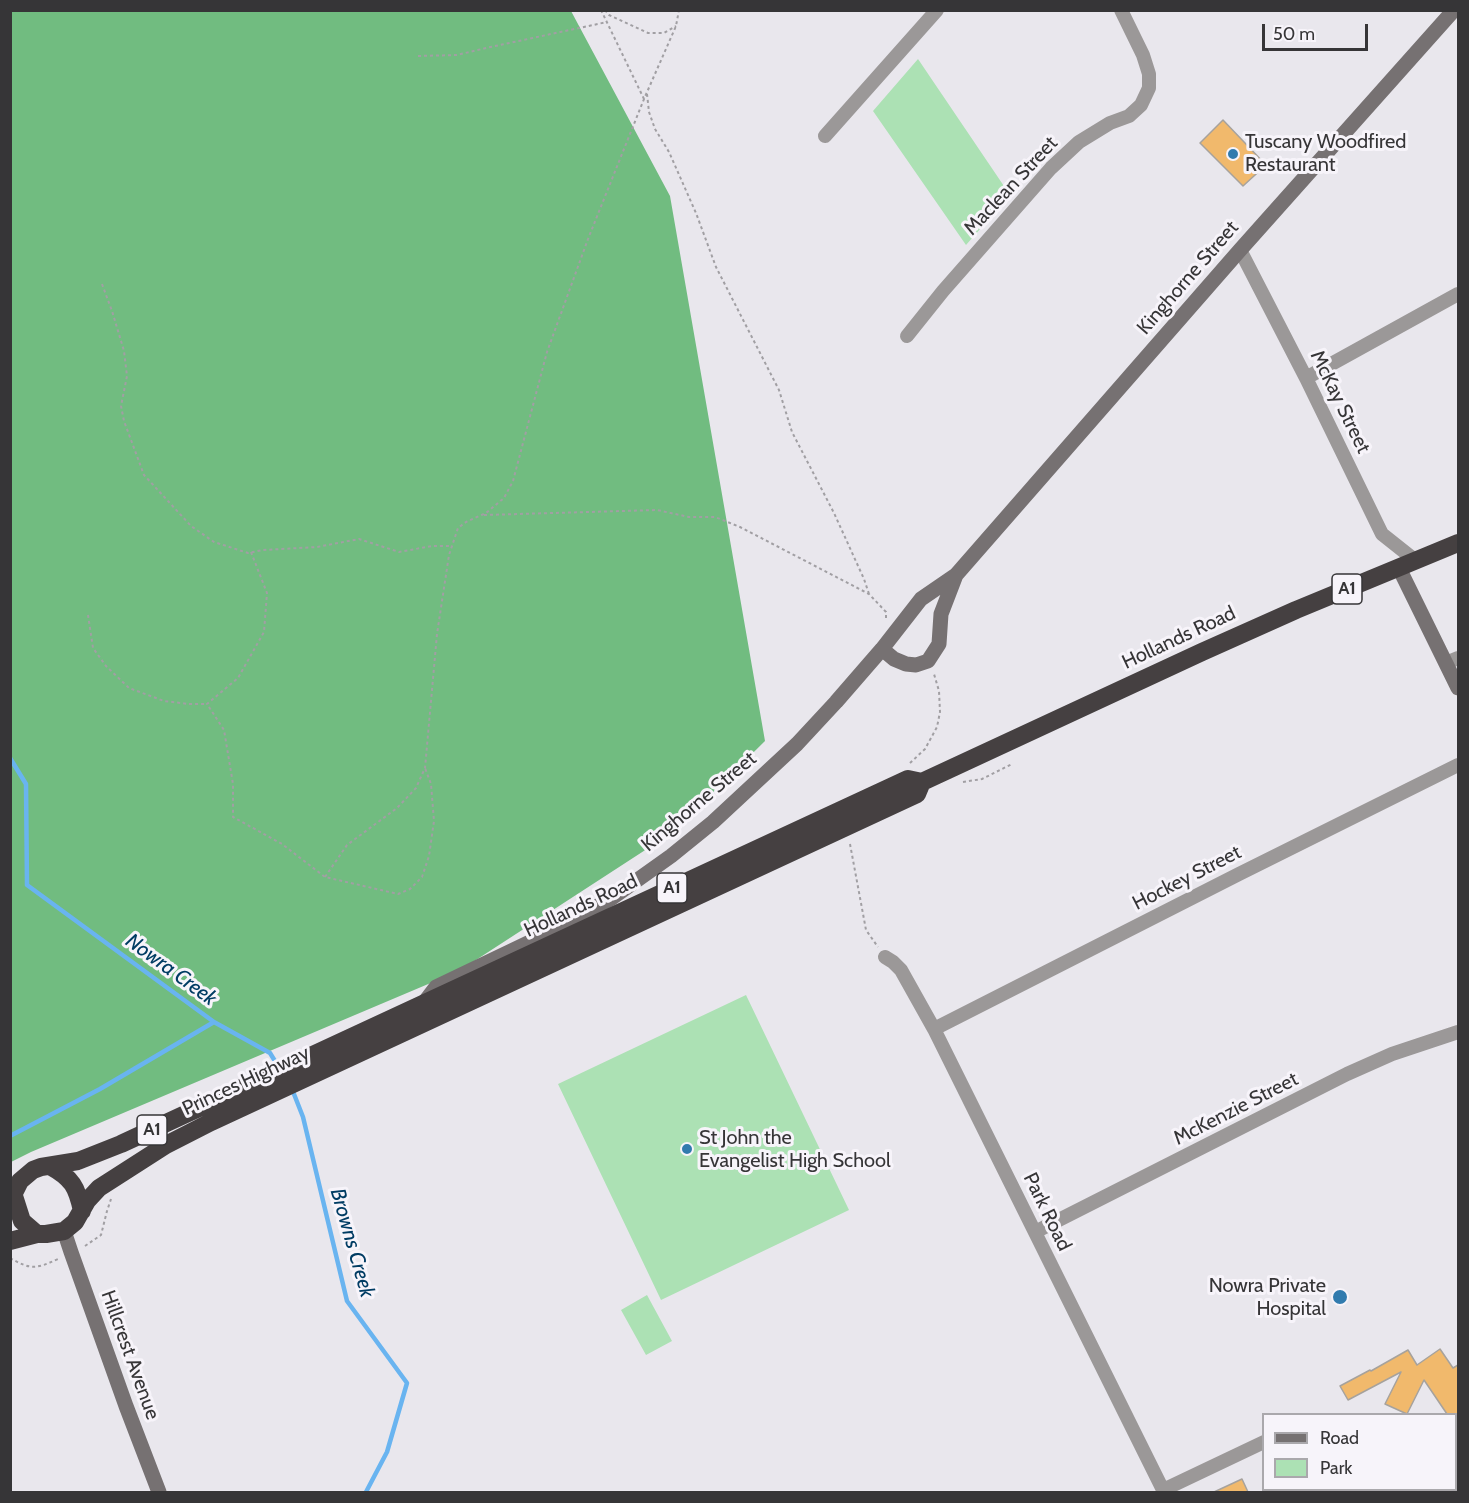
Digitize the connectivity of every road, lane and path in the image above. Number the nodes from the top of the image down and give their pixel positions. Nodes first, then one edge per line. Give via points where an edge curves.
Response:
1 (603, 10) edge
2 (679, 10) edge
3 (938, 10) edge
4 (1121, 10) edge
5 (1454, 10) edge
6 (607, 22) junction
7 (676, 26) junction
8 (418, 56) dead end
9 (647, 93) junction
10 (644, 99) junction
11 (825, 136) dead end
12 (1240, 250) junction
13 (102, 284) dead end
14 (1458, 294) edge
15 (907, 336) dead end
16 (1306, 378) junction
17 (482, 515) junction
18 (1458, 543) edge
19 (452, 546) junction
20 (251, 552) junction
21 (1407, 565) junction
22 (956, 575) junction
23 (869, 594) junction
24 (88, 615) dead end
25 (886, 621) dead end
26 (882, 649) junction
27 (928, 661) junction
28 (1452, 661) edge
29 (1458, 688) edge
30 (207, 704) junction
31 (1458, 765) edge
32 (906, 766) dead end
33 (425, 768) junction
34 (922, 782) junction
35 (849, 839) dead end
36 (325, 877) junction
37 (885, 957) joint
38 (423, 1004) junction
39 (445, 1013) joint
40 (934, 1029) junction
41 (1458, 1032) edge
42 (327, 1058) junction
43 (255, 1091) junction
44 (50, 1166) junction
45 (112, 1197) dead end
46 (12, 1199) edge
47 (82, 1211) junction
48 (64, 1231) junction
49 (1035, 1232) junction
50 (37, 1234) junction
51 (10, 1241) edge
52 (70, 1252) junction
53 (10, 1258) edge
54 (1262, 1442) edge
55 (1164, 1491) edge
56 (159, 1492) edge

1 - 6 path
1 - 7 path via 648,33 664,33
2 - 7 path
3 - 11 street
4 - 15 street, Maclean Street via 1149,74 1149,88 1141,105 1129,116 1079,142 1051,168
5 - 12 main road, Kinghorne Street
6 - 8 path via 457,55
6 - 10 path
7 - 9 path
9 - 10 path
9 - 23 path via 655,129 678,172 716,267 779,390 792,432 834,513
10 - 17 path via 547,352 513,481 504,498
12 - 16 street, McKay Street
12 - 22 main road, Kinghorne Street
13 - 20 path via 124,351 124,421 144,475 191,526 214,542
14 - 16 street
16 - 21 street, McKay Street via 1382,534
17 - 19 path via 458,528
17 - 23 path via 657,510 689,517 715,517
18 - 21 highway, Hollands Road / A1
19 - 20 path via 399,552 359,539
19 - 33 path via 437,634
20 - 30 path via 267,593 264,632 238,678
21 - 28 main road, McKay Street
21 - 34 highway, Hollands Road / A1 via 1202,652
22 - 26 main road, Kinghorne Street via 921,599
22 - 27 main road, Kinghorne Street via 941,614 939,644
23 - 25 path via 886,612
24 - 30 path via 93,648 129,688 164,701
26 - 27 main road via 906,664
26 - 38 main road, Kinghorne Street via 797,744 671,856 612,898 555,930 436,987
27 - 32 path via 939,691 937,727 925,749
28 - 29 main road, McKay Street
30 - 36 path via 224,730 233,817 282,844
31 - 40 street, Hockey Street
33 - 36 path via 416,788 398,807 347,845
33 - 36 path via 431,784 434,821 422,877 398,894
34 - 38 highway, Hollands Road / A1 via 908,779
34 - 39 highway, Hollands Road / A1 via 917,794
35 - 37 path via 866,930
37 - 40 street, Park Road via 901,970
38 - 42 highway, Princes Highway / A1
39 - 42 highway, Princes Highway / A1
40 - 49 street, Park Road
41 - 49 street, McKenzie Street via 1347,1074
42 - 43 highway, Princes Highway / A1
43 - 44 highway, Princes Highway / A1 via 98,1154
43 - 47 highway, Princes Highway / A1 via 211,1122 99,1188
44 - 46 highway, A1 via 26,1175
44 - 47 highway via 73,1183
45 - 52 path via 101,1235
46 - 50 highway, A1 via 22,1221
47 - 48 highway, A1
48 - 50 highway
48 - 52 main road, Hillcrest Avenue
49 - 55 street, Park Road
50 - 51 highway
52 - 53 path via 31,1268
52 - 56 main road, Hillcrest Avenue
54 - 55 street

